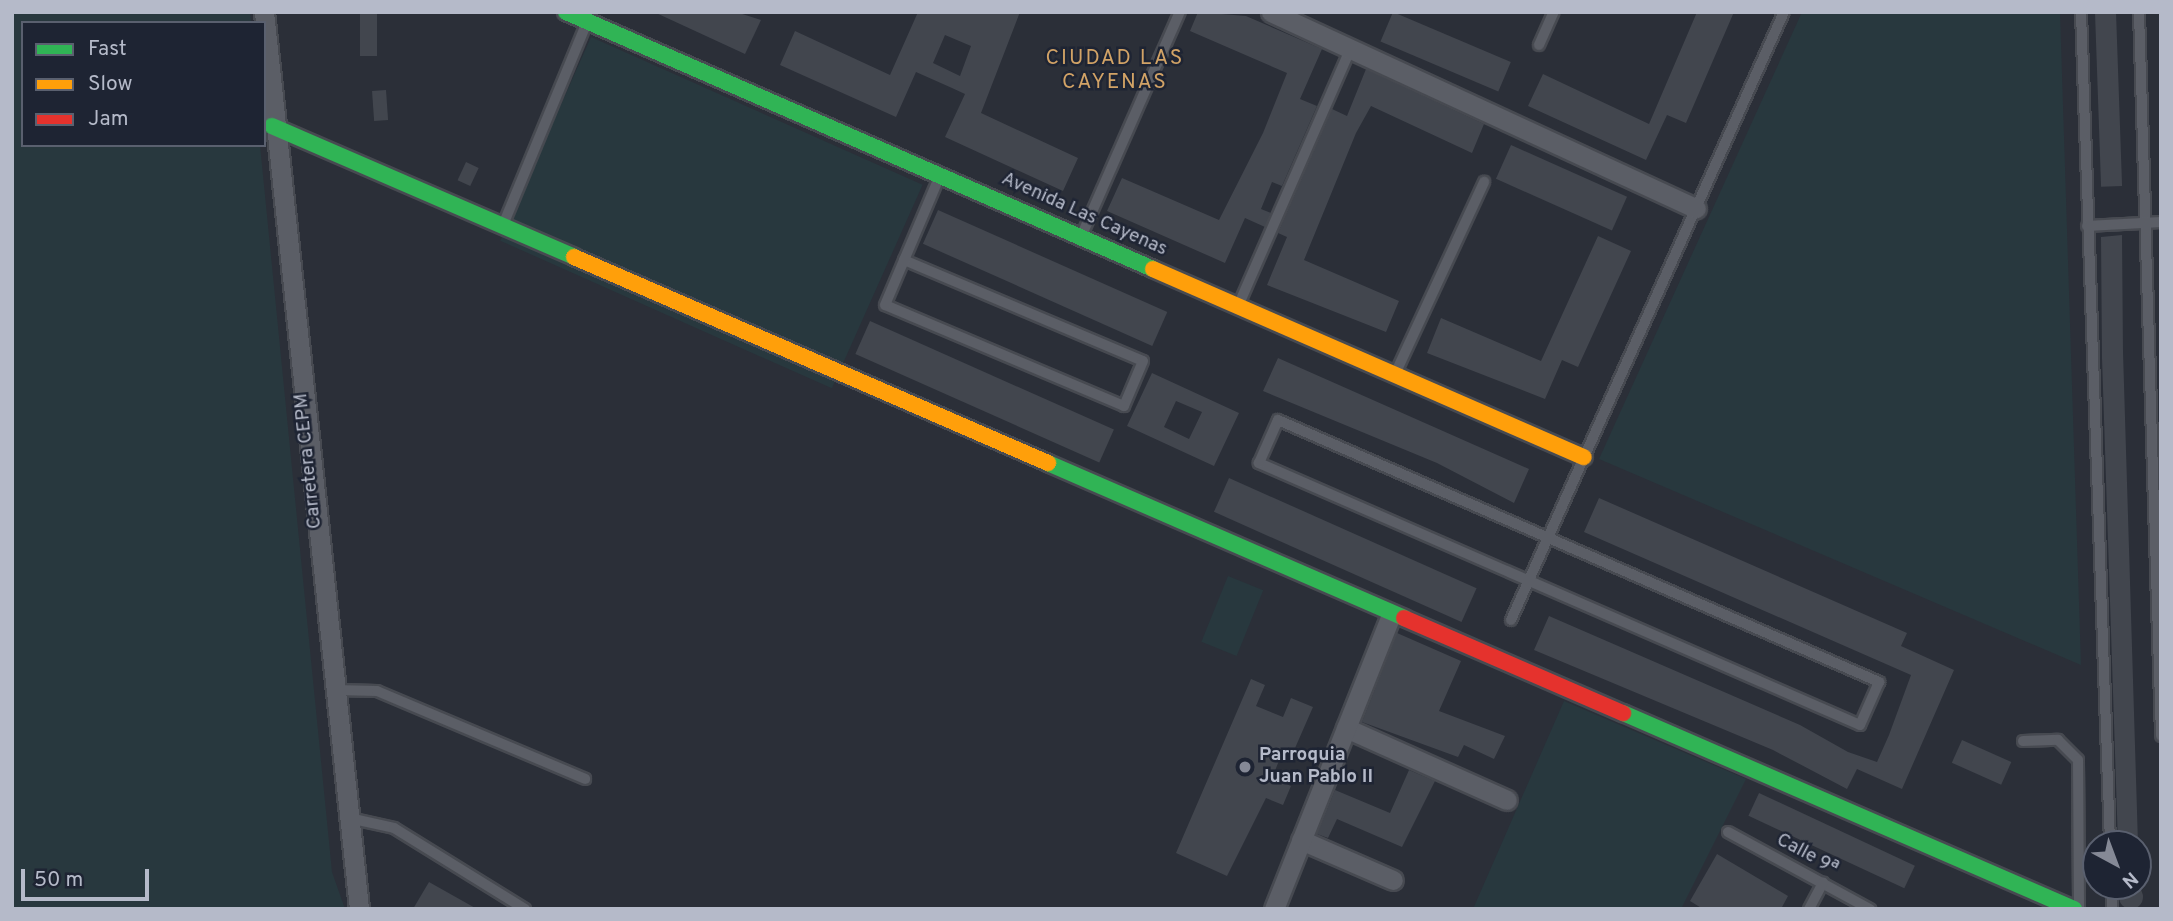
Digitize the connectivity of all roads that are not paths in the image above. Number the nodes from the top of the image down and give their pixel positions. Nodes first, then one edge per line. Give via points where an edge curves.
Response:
1 (566, 12) edge
2 (1180, 12) edge
3 (1271, 12) edge
4 (1554, 12) edge
5 (1784, 12) edge
6 (2081, 12) edge
7 (2139, 12) edge
8 (589, 17) edge
9 (266, 40) edge
10 (1539, 45) dead end
11 (1352, 48) junction
12 (272, 126) junction
13 (940, 176) junction
14 (1484, 182) dead end
15 (1696, 208) junction
16 (2161, 222) edge
17 (2146, 223) junction
18 (503, 225) junction
19 (2087, 226) junction
20 (1081, 237) junction
21 (904, 260) junction
22 (1238, 306) junction
23 (1395, 374) junction
24 (1584, 457) junction
25 (1548, 538) junction
26 (2158, 548) edge
27 (1528, 581) junction
28 (1391, 615) junction
29 (1511, 620) dead end
30 (335, 690) junction
31 (1346, 728) junction
32 (2161, 736) edge
33 (2023, 741) dead end
34 (585, 779) dead end
35 (1507, 800) dead end
36 (349, 818) junction
37 (2109, 830) edge
38 (1728, 832) dead end
39 (1301, 840) junction
40 (1394, 880) dead end
41 (1823, 883) junction
42 (359, 909) edge
43 (525, 909) edge
44 (1274, 909) edge
45 (1809, 909) edge
46 (1870, 909) edge
47 (2076, 909) edge

1 - 8 street, Avenida Las Cayenas
2 - 20 lane
3 - 11 street
4 - 10 lane
5 - 15 lane
6 - 19 lane
7 - 17 lane
8 - 13 street, Avenida Las Cayenas
8 - 18 lane
9 - 12 street, Carretera CEPM
11 - 15 street
11 - 22 lane
12 - 18 street
12 - 30 street, Carretera CEPM
13 - 20 street, Avenida Las Cayenas
13 - 21 lane
14 - 23 lane
15 - 24 lane
16 - 17 lane
17 - 19 lane
17 - 26 lane
18 - 28 street
19 - 37 lane
20 - 22 street, Avenida Las Cayenas
21 - 21 lane via 885,305 1124,406 1143,361
22 - 23 street, Avenida Las Cayenas
23 - 24 street, Avenida Las Cayenas
24 - 25 lane
25 - 27 lane
25 - 27 lane via 1278,420 1259,463
25 - 27 lane via 1879,682 1860,725
26 - 32 lane
27 - 29 lane
28 - 31 street
28 - 47 street
30 - 34 lane via 377,691
30 - 36 street, Carretera CEPM
31 - 35 street
31 - 39 street
33 - 47 lane via 2058,740 2078,760
36 - 42 street, Carretera CEPM
36 - 43 lane via 394,828
38 - 41 lane, Calle 9ª
39 - 40 street
39 - 44 street
41 - 45 lane
41 - 46 lane, Calle 9ª

